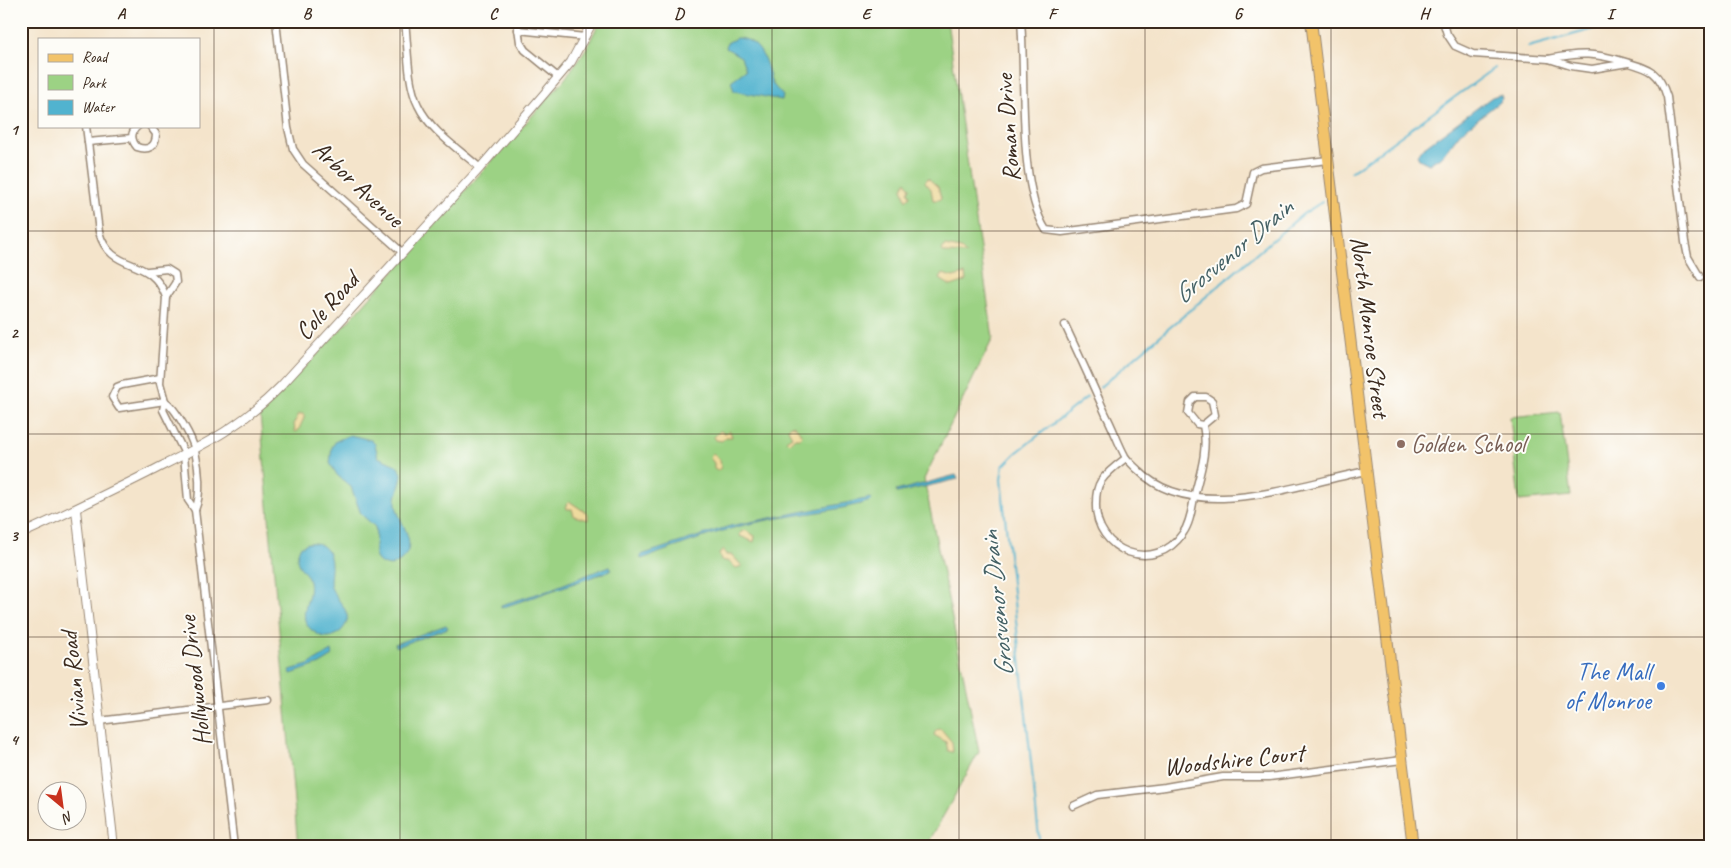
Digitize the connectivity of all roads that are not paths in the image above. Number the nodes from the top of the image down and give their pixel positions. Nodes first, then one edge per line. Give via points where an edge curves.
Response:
1 (276, 21) edge
2 (405, 21) edge
3 (517, 21) edge
4 (593, 21) edge
5 (1021, 21) edge
6 (1311, 21) edge
7 (1443, 21) edge
8 (518, 30) junction
9 (585, 37) junction
10 (1549, 59) junction
11 (1629, 63) junction
12 (558, 77) junction
13 (86, 128) edge
14 (136, 128) edge
15 (152, 128) edge
16 (132, 138) junction
17 (88, 142) junction
18 (1328, 160) junction
19 (480, 168) junction
20 (403, 253) junction
21 (148, 271) junction
22 (1700, 277) dead end
23 (166, 297) junction
24 (1065, 325) dead end
25 (160, 378) junction
26 (165, 401) junction
27 (1203, 425) junction
28 (195, 449) junction
29 (185, 454) junction
30 (1126, 458) junction
31 (1367, 471) junction
32 (1194, 498) junction
33 (76, 510) junction
34 (195, 510) junction
35 (21, 534) edge
36 (268, 700) dead end
37 (218, 706) junction
38 (99, 721) junction
39 (1402, 760) junction
40 (1073, 806) dead end
41 (114, 847) edge
42 (234, 847) edge
43 (1413, 847) edge

1 - 20 street, Arbor Avenue via 293,149 303,164
2 - 19 street via 417,105 431,124
3 - 8 street
4 - 9 street, Cole Road
5 - 18 street, Roman Drive via 1030,180 1037,212 1046,230 1062,232 1236,209 1246,204 1253,172 1262,168
6 - 18 main road, North Monroe Street
7 - 10 street via 1455,46 1463,51
8 - 9 street
8 - 12 street via 525,50
9 - 12 street, Cole Road
10 - 11 street via 1587,53
10 - 11 street via 1592,69
11 - 22 street via 1651,70 1668,97 1685,242 1688,257
12 - 19 street, Cole Road
13 - 17 street
14 - 16 street
15 - 16 street via 157,137 150,148 139,148
16 - 17 street
17 - 21 street via 103,244 115,258
18 - 31 main road, North Monroe Street
19 - 20 street, Cole Road
20 - 28 street, Cole Road via 266,402 237,426
21 - 23 street via 161,284
21 - 23 street via 168,269 174,274 176,282
23 - 25 street
24 - 30 street
25 - 26 street
25 - 26 street via 122,385 112,397 119,408 126,409
26 - 28 street via 172,405
26 - 29 street via 163,410
27 - 27 street via 1197,424 1188,412 1194,397 1212,401 1215,407 1215,415
27 - 32 street via 1206,440
28 - 29 street, Cole Road
28 - 34 street, Hollywood Drive via 199,500
29 - 33 street, Cole Road
29 - 34 street, Hollywood Drive via 188,500
30 - 32 street via 1158,486
30 - 32 street via 1100,482 1095,514 1100,530 1127,553 1148,554 1170,546 1184,532
31 - 32 street via 1325,478 1293,489
31 - 39 main road, North Monroe Street
33 - 35 street, Cole Road
33 - 38 street, Vivian Road
34 - 37 street, Hollywood Drive
36 - 37 street
37 - 38 street
37 - 42 street, Hollywood Drive
38 - 41 street, Vivian Road
39 - 40 street, Woodshire Court via 1269,776 1223,777 1097,795
39 - 43 main road, North Monroe Street

